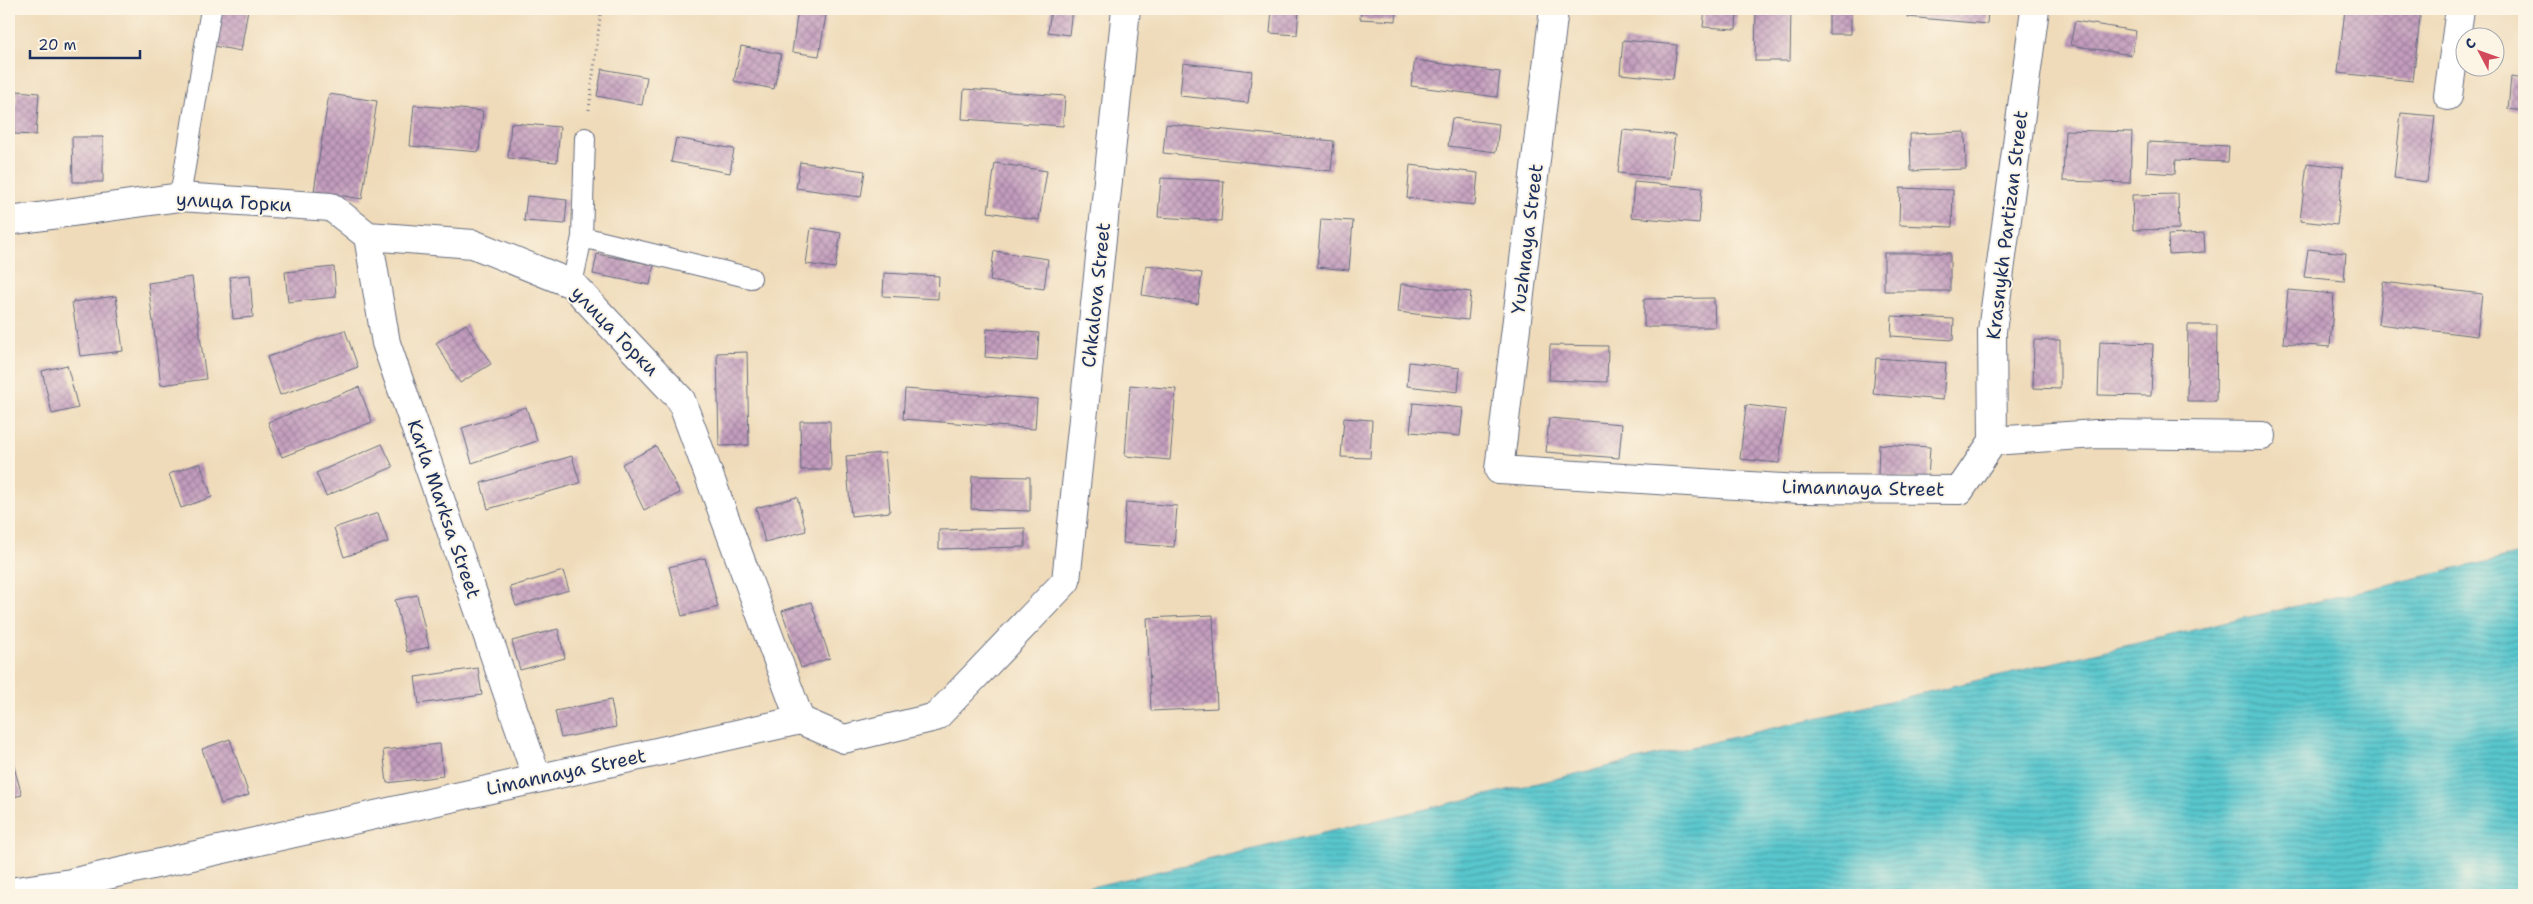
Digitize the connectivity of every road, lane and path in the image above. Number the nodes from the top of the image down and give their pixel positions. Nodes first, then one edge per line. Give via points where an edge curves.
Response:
1 (211, 9) edge
2 (601, 9) edge
3 (1126, 9) edge
4 (1554, 9) edge
5 (2035, 9) edge
6 (2460, 9) edge
7 (2448, 96) dead end
8 (585, 138) joint
9 (180, 198) junction
10 (9, 221) edge
11 (368, 236) junction
12 (582, 237) junction
13 (751, 278) dead end
14 (572, 284) junction
15 (2262, 436) dead end
16 (1993, 441) junction
17 (1499, 470) joint
18 (800, 720) junction
19 (537, 778) junction
20 (9, 892) edge

1 - 9 lane
2 - 8 path
3 - 18 street, Chkalova Street via 1066,581 936,717 844,739
4 - 17 street, Yuzhnaya Street
5 - 16 street, Krasnykh Partizan Street via 1992,331
6 - 7 street
8 - 12 lane
9 - 10 street, улица Горки
9 - 11 street, улица Горки via 331,208
11 - 14 street, улица Горки via 473,244
11 - 19 street, Karla Marksa Street via 386,343
12 - 13 lane
12 - 14 lane
14 - 18 street, улица Горки via 681,400
15 - 16 street via 2096,434
16 - 17 street, Limannaya Street via 1960,490 1799,489
18 - 19 street, Limannaya Street
19 - 20 street, Limannaya Street via 71,883

